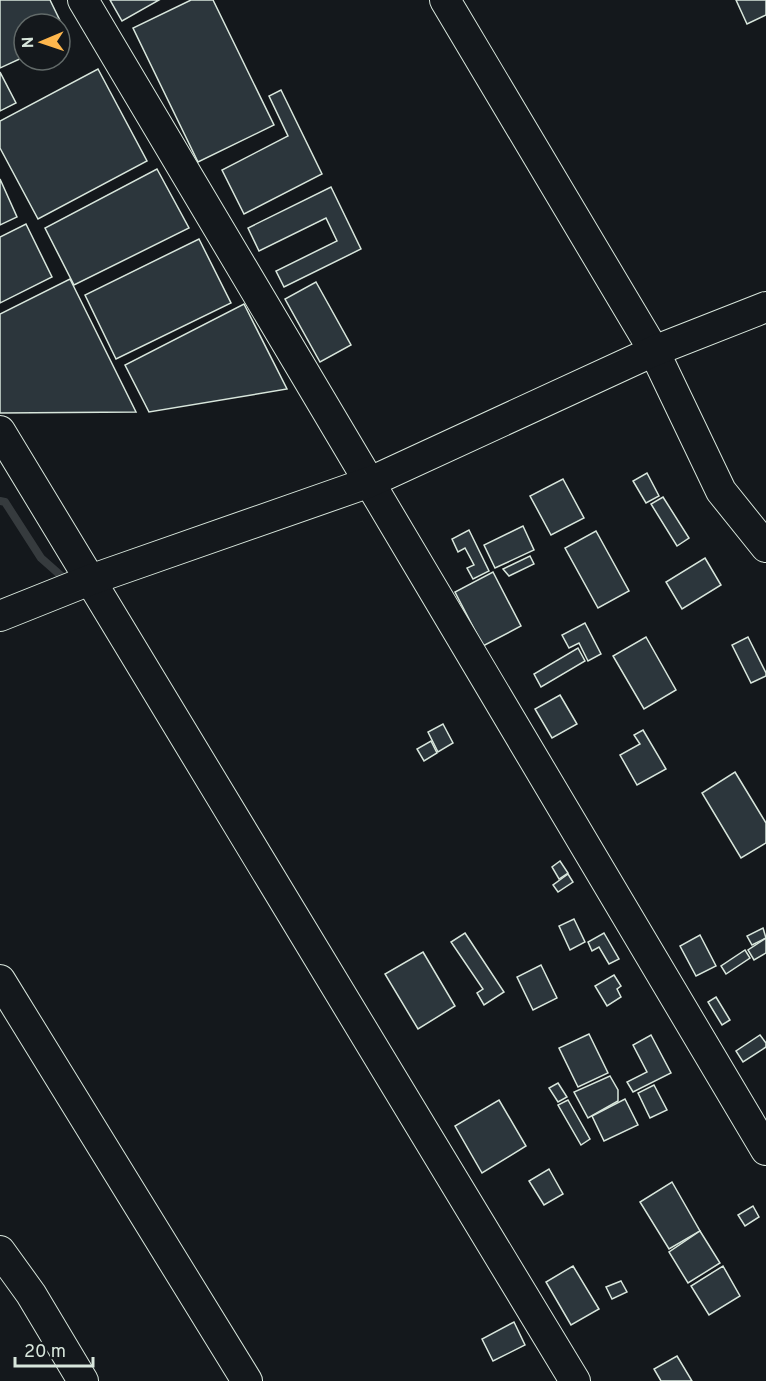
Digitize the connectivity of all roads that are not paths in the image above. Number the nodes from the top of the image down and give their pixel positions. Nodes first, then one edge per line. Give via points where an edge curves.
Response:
1 (84, 0) edge
2 (445, 0) edge
3 (766, 307) edge
4 (654, 351) junction
5 (0, 430) edge
6 (370, 482) junction
7 (766, 547) edge
8 (90, 580) junction
9 (0, 616) edge
10 (0, 980) edge
11 (8, 1015) edge
12 (766, 1150) edge
13 (0, 1251) edge
14 (83, 1381) edge
15 (247, 1381) edge
16 (575, 1381) edge

1 - 6 street
2 - 4 street
3 - 4 street
4 - 6 street
4 - 7 street via 721,491
5 - 8 street
6 - 8 street
6 - 12 street
8 - 9 street
8 - 16 street
10 - 11 street
11 - 15 street
13 - 14 street

